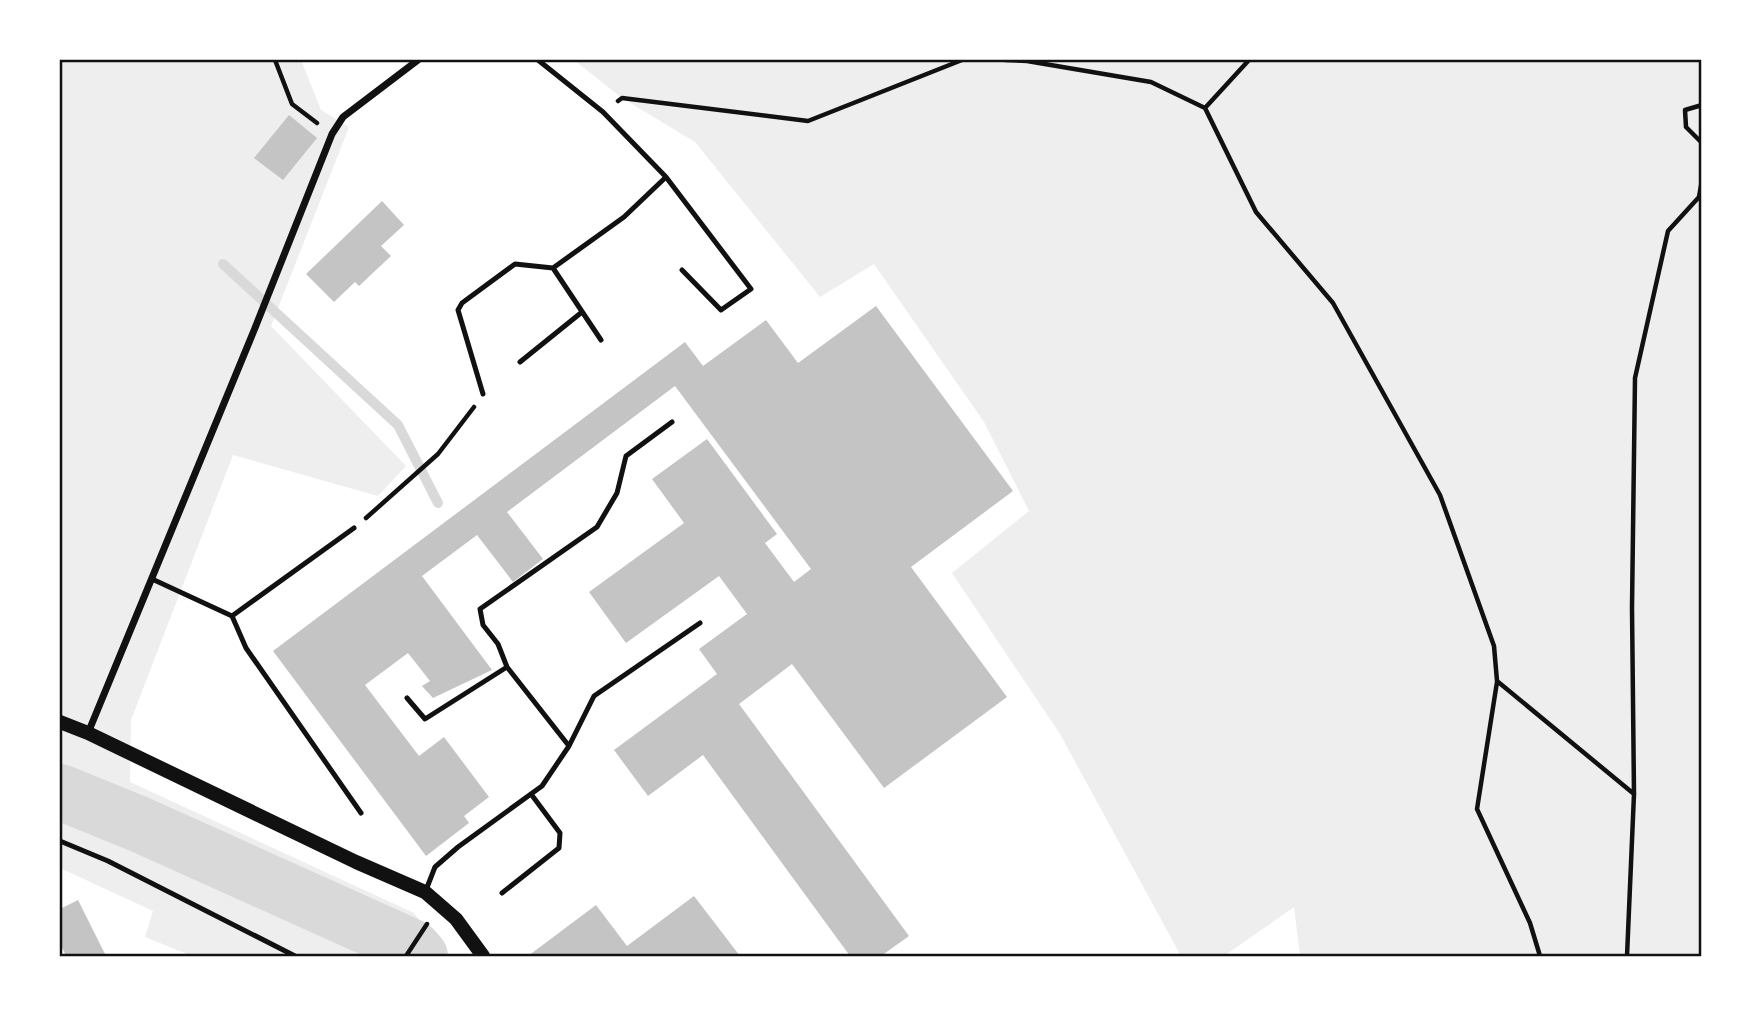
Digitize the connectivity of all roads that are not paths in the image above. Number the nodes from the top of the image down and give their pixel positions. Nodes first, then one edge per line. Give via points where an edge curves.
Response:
1 (418, 60) edge
2 (538, 60) edge
3 (666, 177) junction
4 (554, 268) junction
5 (682, 270) dead end
6 (582, 312) junction
7 (601, 340) dead end
8 (520, 362) dead end
9 (483, 394) road end
10 (672, 422) dead end
11 (354, 528) road end
12 (152, 579) junction
13 (232, 616) junction
14 (700, 623) dead end
15 (507, 667) junction
16 (407, 698) dead end
17 (60, 722) edge
18 (88, 733) junction
19 (569, 746) junction
20 (531, 794) junction
21 (361, 813) dead end
22 (60, 841) edge
23 (425, 892) junction
24 (502, 893) dead end
25 (295, 957) edge
26 (483, 957) edge

1 - 12 street via 343,117 332,134
2 - 3 lane via 603,112
3 - 4 lane via 624,217
3 - 5 lane via 751,289 721,310
4 - 6 lane
4 - 9 lane via 515,264 458,310
6 - 7 lane
6 - 8 lane
10 - 15 lane via 626,456 617,493 597,527 481,610 482,625 498,644
11 - 13 lane
12 - 13 lane
12 - 18 street
13 - 21 lane via 246,648
14 - 19 lane via 594,695
15 - 16 lane via 425,719
15 - 19 lane
17 - 18 main road
18 - 23 main road
19 - 20 lane via 542,786
20 - 23 lane via 435,867
20 - 24 lane via 560,833 559,848
22 - 25 lane
23 - 26 main road via 456,919

